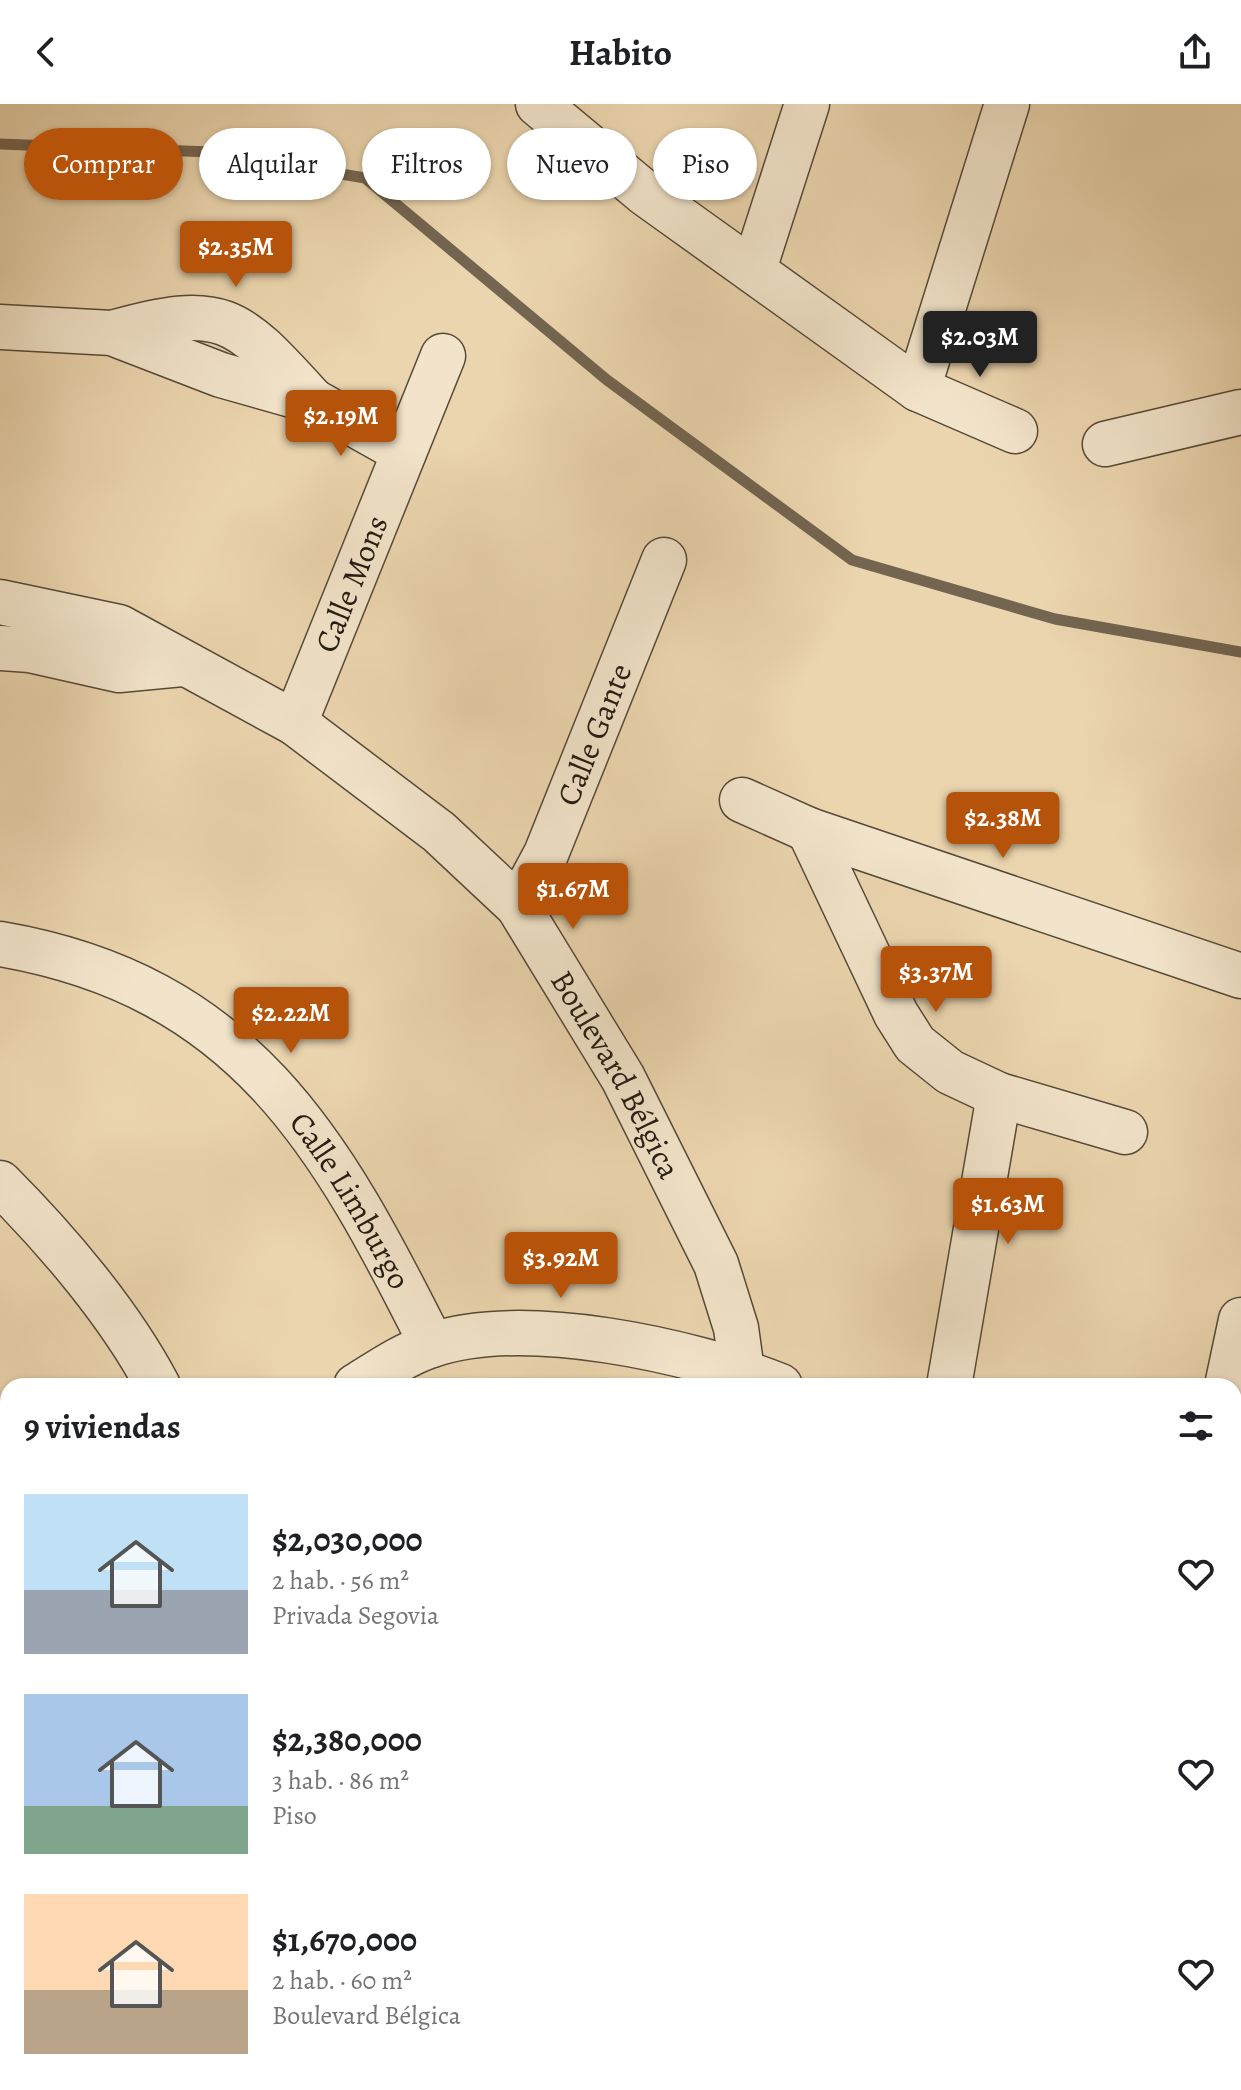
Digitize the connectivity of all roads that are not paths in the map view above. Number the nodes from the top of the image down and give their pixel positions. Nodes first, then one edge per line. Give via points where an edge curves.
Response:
1 (538, 104) edge
2 (807, 104) edge
3 (1007, 104) edge
4 (754, 269) junction
5 (0, 327) edge
6 (443, 356) dead end
7 (918, 389) junction
8 (1241, 412) edge
9 (1015, 431) dead end
10 (1105, 444) dead end
11 (404, 452) junction
12 (664, 560) dead end
13 (0, 602) edge
14 (0, 648) edge
15 (182, 664) junction
16 (295, 723) junction
17 (742, 800) dead end
18 (809, 830) junction
19 (518, 906) junction
20 (0, 944) edge
21 (1241, 976) edge
22 (999, 1095) junction
23 (1125, 1132) dead end
24 (0, 1183) edge
25 (1241, 1320) edge
26 (432, 1345) junction
27 (153, 1378) edge
28 (371, 1378) edge
29 (761, 1378) edge
30 (950, 1378) edge
31 (1229, 1378) edge

1 - 4 street via 646,194
2 - 4 street
3 - 7 street
4 - 7 street
5 - 11 street via 112,333 176,316 220,319 269,354 313,401
6 - 11 street, Calle Mons
7 - 9 street
8 - 10 street
11 - 16 street, Calle Mons
12 - 19 street, Calle Gante via 546,854
13 - 15 street, Boulevard Bélgica via 119,627
14 - 15 street via 119,670
15 - 16 street, Boulevard Bélgica
16 - 19 street, Boulevard Bélgica via 439,832
17 - 18 street
18 - 21 street
18 - 22 street via 915,1044 950,1072
19 - 29 street, Boulevard Bélgica via 623,1078 716,1264 736,1328
20 - 26 street, Calle Limburgo via 96,967 166,999 227,1040 282,1094 333,1163 379,1239
22 - 23 street
22 - 30 street
24 - 27 street via 97,1296
25 - 31 street
26 - 28 street
26 - 29 street via 505,1333 572,1334

